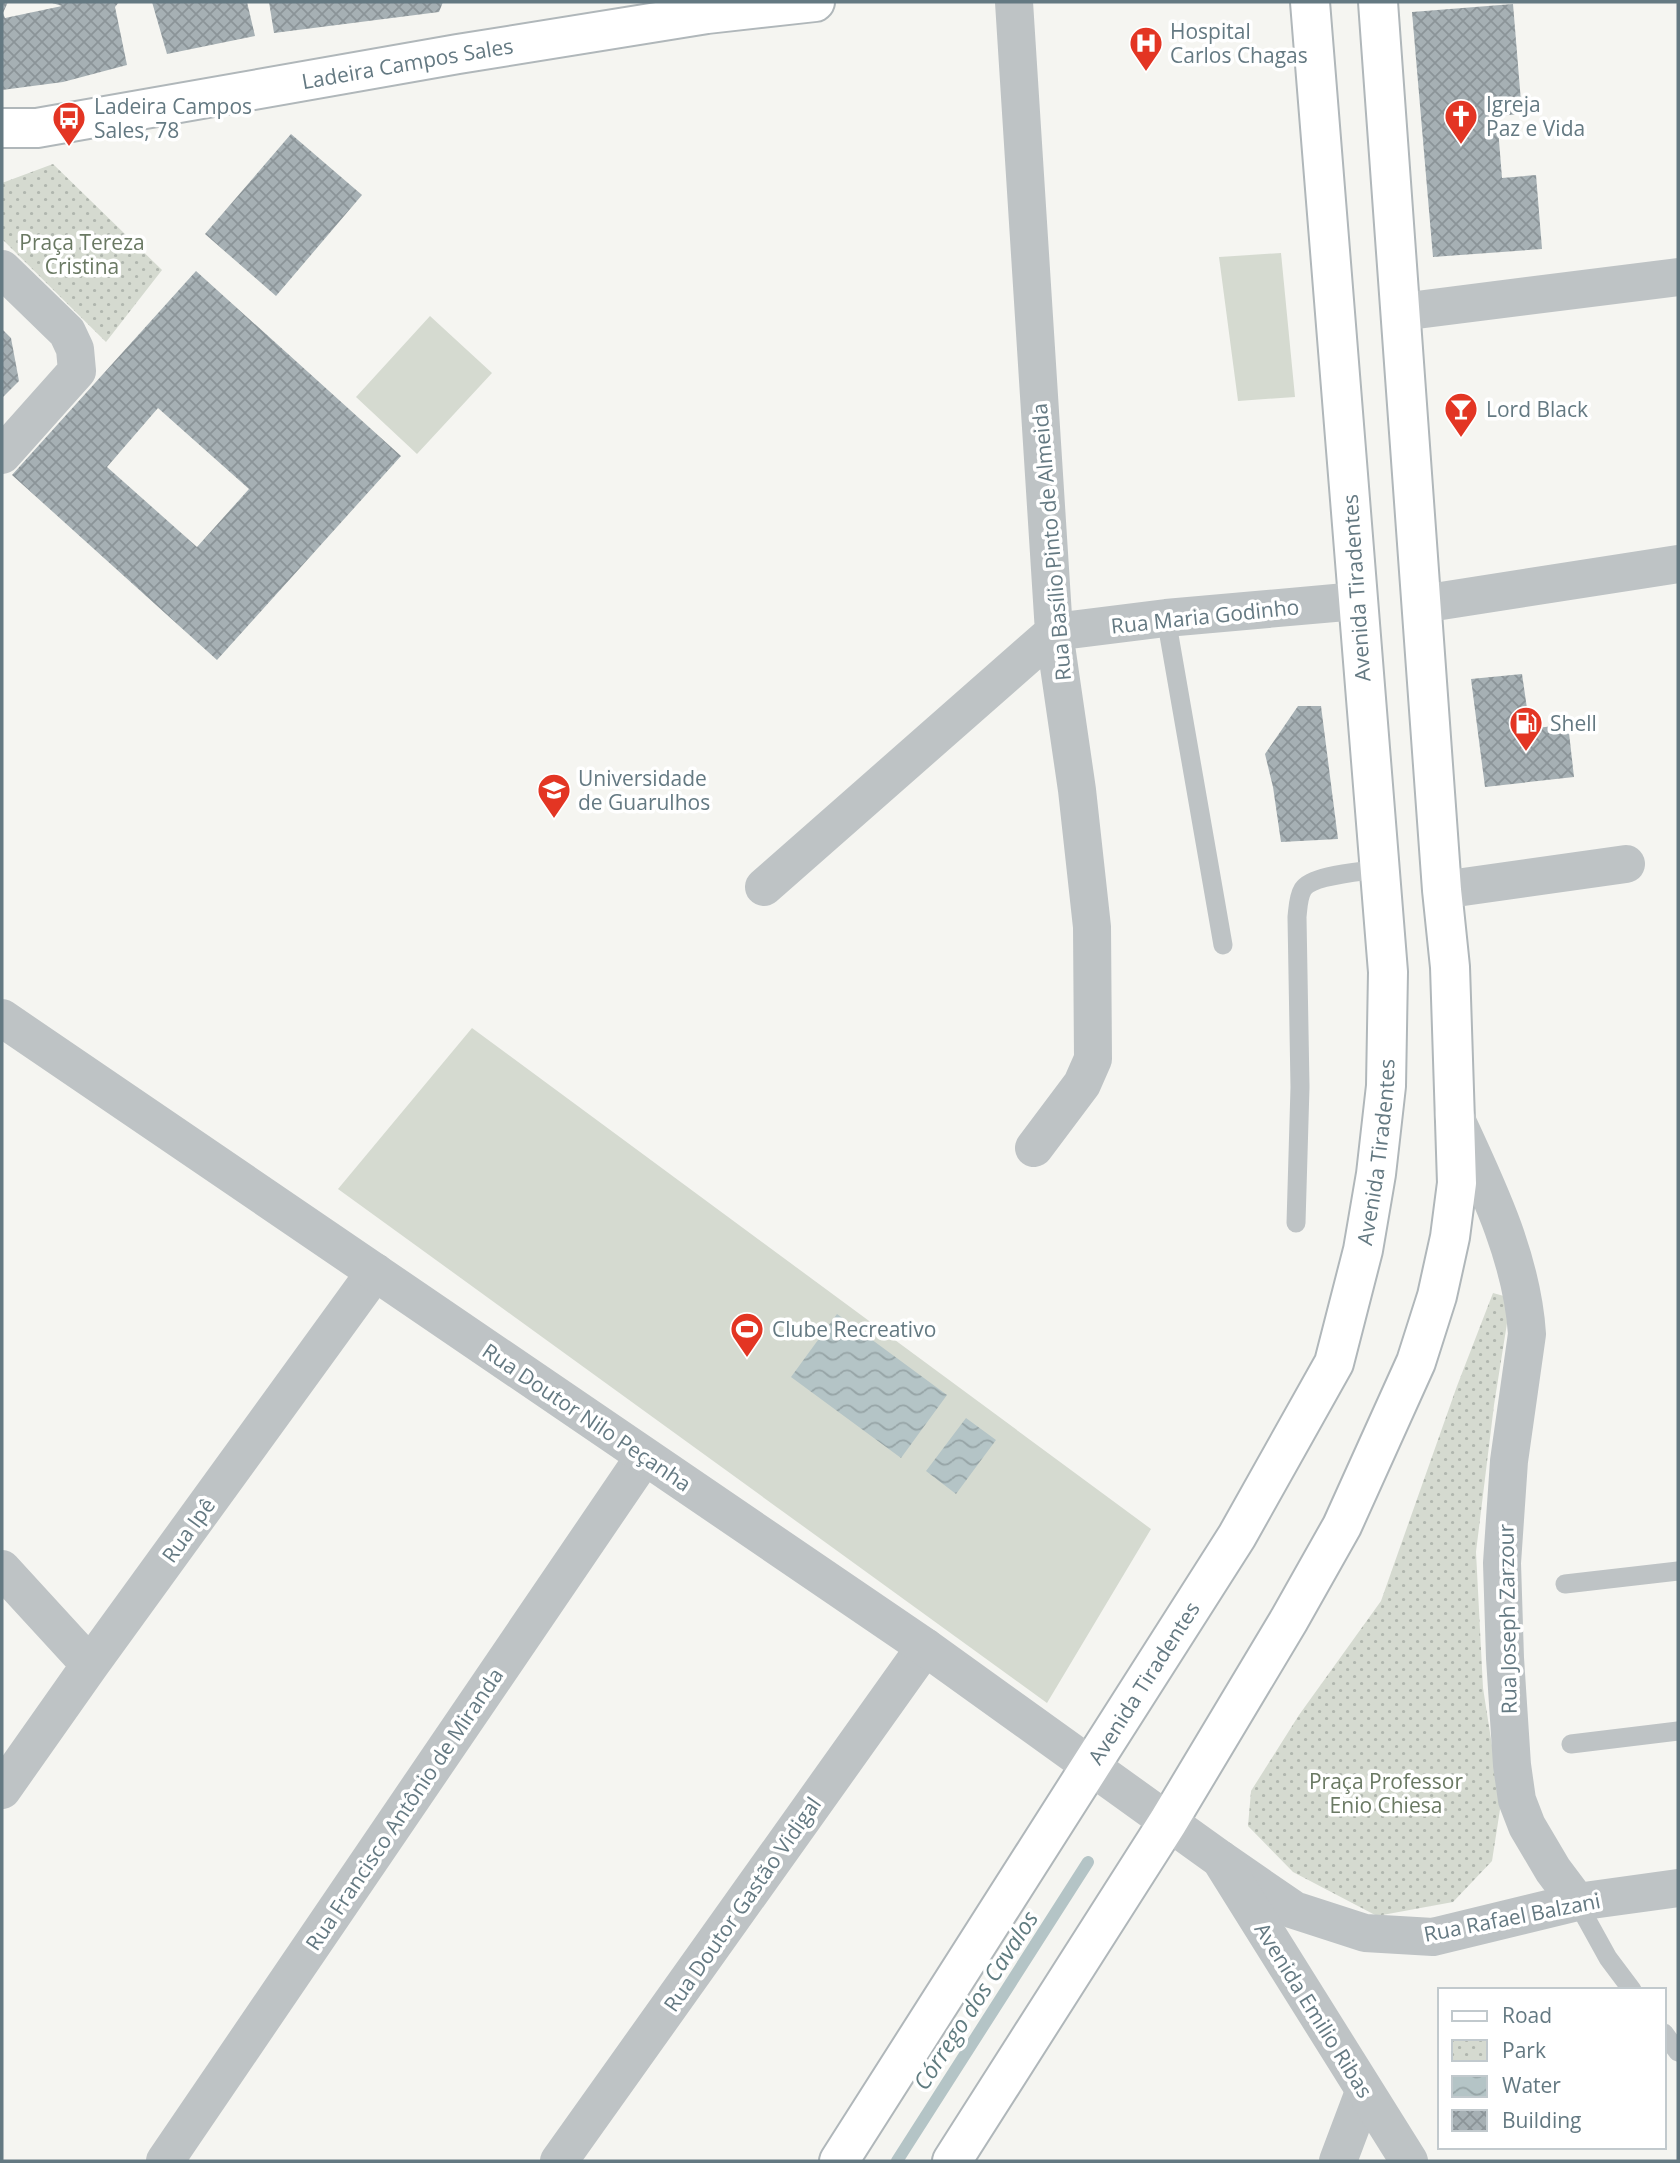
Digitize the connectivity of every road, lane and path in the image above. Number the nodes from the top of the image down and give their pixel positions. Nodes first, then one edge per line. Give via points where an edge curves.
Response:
1 (815, 2) edge
2 (1014, 2) edge
3 (1310, 2) edge
4 (1378, 2) edge
5 (714, 8) edge
6 (2, 128) edge
7 (2, 269) edge
8 (1678, 276) edge
9 (1401, 312) junction
10 (2, 455) edge
11 (1678, 564) edge
12 (1357, 601) junction
13 (1422, 604) junction
14 (1166, 618) junction
15 (1054, 632) junction
16 (1626, 864) dead end
17 (1378, 869) junction
18 (764, 887) dead end
19 (1442, 890) junction
20 (1223, 945) dead end
21 (2, 1018) edge
22 (1454, 1115) junction
23 (1034, 1147) dead end
24 (1296, 1223) dead end
25 (1450, 1237) junction
26 (1507, 1240) junction
27 (375, 1272) junction
28 (644, 1457) junction
29 (2, 1569) edge
30 (1678, 1571) edge
31 (1565, 1584) dead end
32 (925, 1647) junction
33 (90, 1665) junction
34 (1678, 1731) edge
35 (1571, 1744) dead end
36 (1090, 1767) junction
37 (2, 1790) edge
38 (1168, 1822) junction
39 (1220, 1859) junction
40 (1678, 1888) edge
41 (1577, 1902) junction
42 (1630, 1988) edge
43 (1666, 2036) edge
44 (1678, 2052) edge
45 (1364, 2092) junction
46 (165, 2161) edge
47 (559, 2161) edge
48 (839, 2161) edge
49 (952, 2161) edge
50 (1338, 2161) edge
51 (1409, 2161) edge

1 - 5 main road, Ladeira Campos Sales
2 - 15 street, Rua Basílio Pinto de Almeida
3 - 12 main road, Avenida Tiradentes
4 - 9 main road
5 - 6 main road, Ladeira Campos Sales via 37,128
7 - 10 street via 66,332 75,349 78,371
8 - 9 street
9 - 13 main road
11 - 13 street
12 - 14 street, Rua Maria Godinho
12 - 17 main road, Avenida Tiradentes
13 - 19 main road
14 - 15 street, Rua Maria Godinho
14 - 20 lane
15 - 18 street
15 - 23 street, Rua Basílio Pinto de Almeida via 1092,927 1093,1059 1082,1084
16 - 19 street
17 - 24 lane via 1315,880 1299,898
17 - 36 main road, Avenida Tiradentes via 1388,972 1386,1086 1363,1250 1334,1363 1237,1536
19 - 22 main road via 1450,967
21 - 27 street, Rua Doutor Nilo Peçanha
22 - 25 main road via 1457,1183
22 - 26 street, Rua Joseph Zarzour
25 - 26 street via 1489,1231
25 - 38 main road via 1416,1362 1342,1526
26 - 41 street, Rua Joseph Zarzour via 1522,1289 1527,1334 1509,1461 1502,1563 1512,1765 1517,1800 1527,1826
27 - 28 street, Rua Doutor Nilo Peçanha
27 - 33 street, Rua Ipê
28 - 32 street, Rua Doutor Nilo Peçanha
28 - 46 street, Rua Francisco Antônio de Miranda
29 - 33 street
30 - 31 lane
32 - 36 street, Rua Doutor Nilo Peçanha
32 - 47 street, Rua Doutor Gastão Vidigal
33 - 37 street, Rua Ipê
34 - 35 lane
36 - 38 street, Rua Doutor Nilo Peçanha
36 - 48 main road, Avenida Tiradentes
38 - 39 street, Rua Rafael Balzani
38 - 49 main road
39 - 41 street, Rua Rafael Balzani via 1294,1910 1365,1933 1433,1937
39 - 45 street, Avenida Emilio Ribas
40 - 41 street, Rua Rafael Balzani
41 - 42 lane
43 - 44 lane
45 - 50 street
45 - 51 street, Avenida Emilio Ribas

